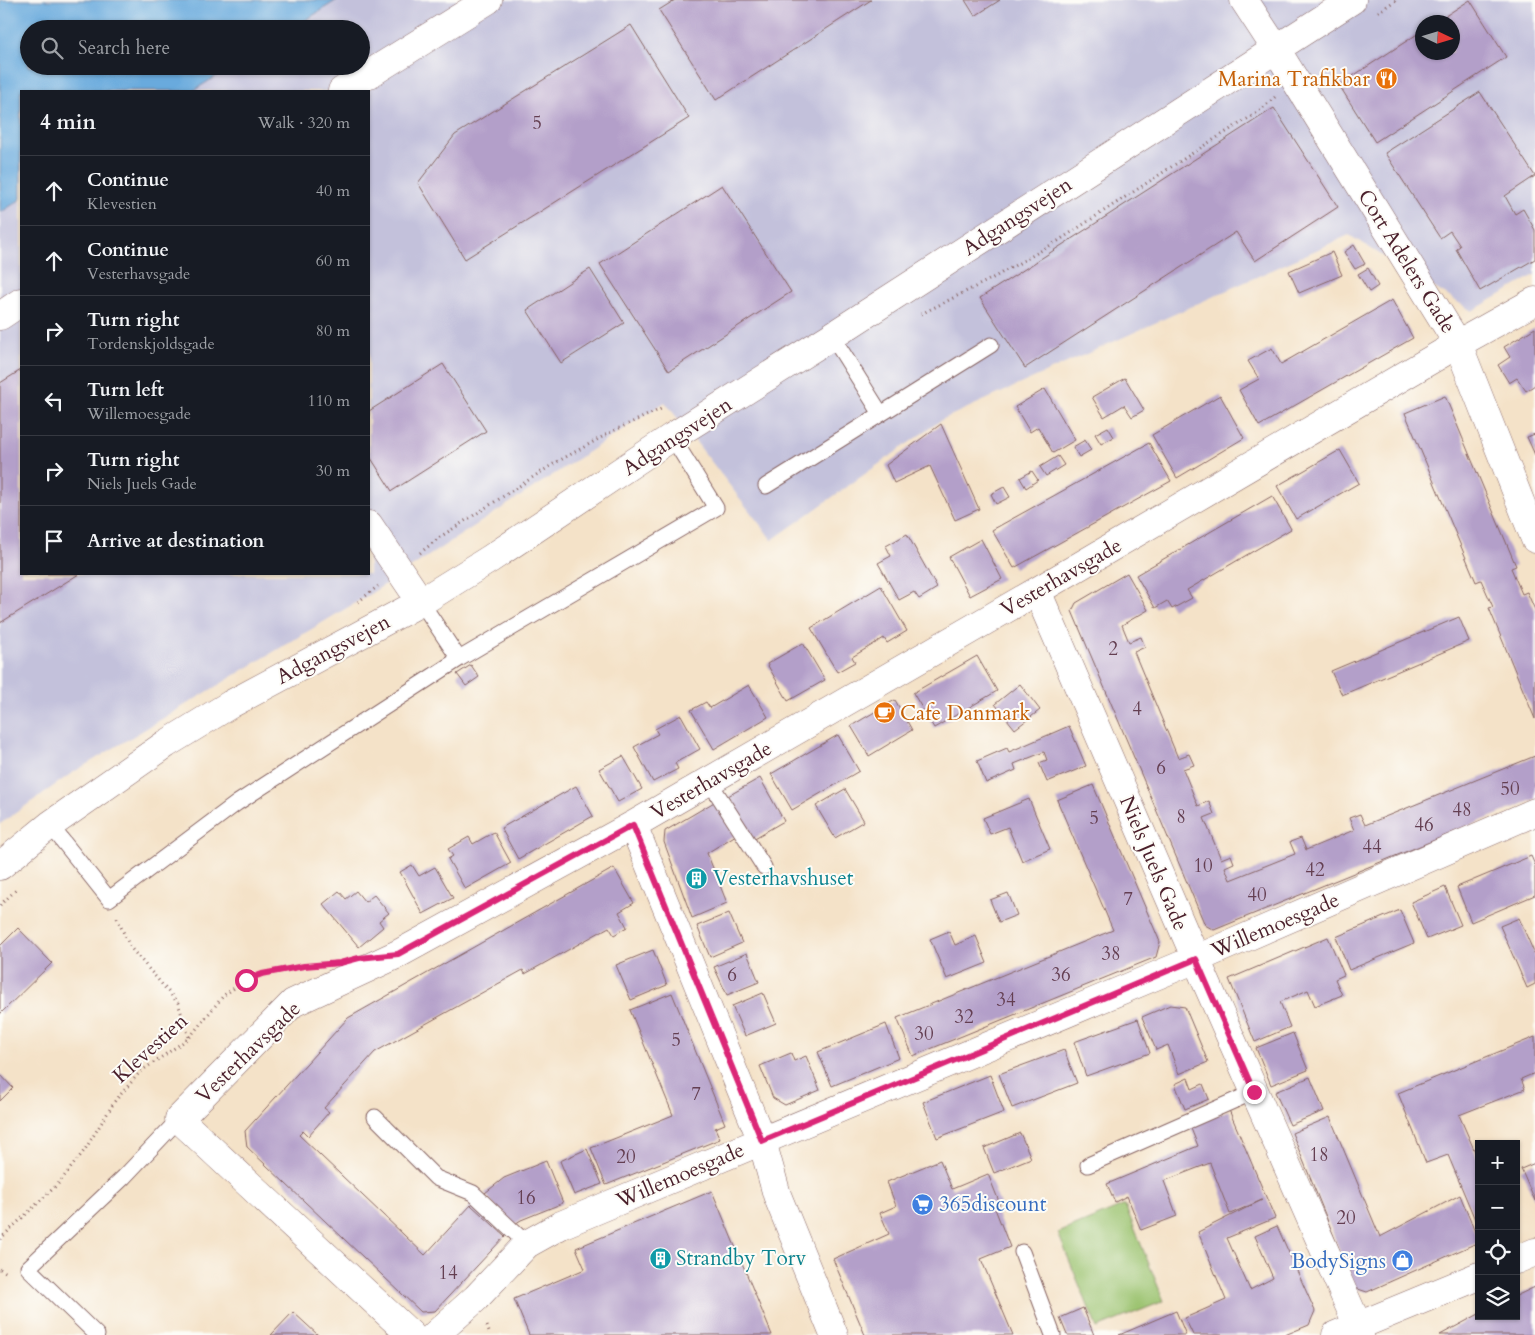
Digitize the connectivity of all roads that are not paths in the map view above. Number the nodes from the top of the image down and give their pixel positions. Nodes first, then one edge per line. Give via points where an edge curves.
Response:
1 (488, 0) edge
2 (1244, 0) edge
3 (1352, 0) edge
4 (1276, 49) junction
5 (348, 89) edge
6 (1535, 301) edge
7 (20, 303) edge
8 (0, 316) edge
9 (832, 336) junction
10 (1458, 344) junction
11 (991, 345) dead end
12 (881, 414) junction
13 (672, 437) junction
14 (766, 486) dead end
15 (370, 526) edge
16 (1535, 539) edge
17 (1037, 591) junction
18 (421, 602) junction
19 (459, 659) junction
20 (709, 781) junction
21 (1535, 812) edge
22 (50, 825) junction
23 (633, 825) junction
24 (0, 866) edge
25 (764, 867) dead end
26 (1196, 959) junction
27 (1254, 1092) junction
28 (376, 1117) dead end
29 (179, 1119) junction
30 (762, 1141) junction
31 (1088, 1165) dead end
32 (527, 1244) junction
33 (1022, 1252) dead end
34 (1535, 1252) edge
35 (1520, 1258) edge
36 (1475, 1278) edge
37 (1351, 1332) edge
38 (97, 1335) edge
39 (411, 1335) edge
40 (435, 1335) edge
41 (834, 1335) edge
42 (1053, 1335) edge

1 - 5 street
2 - 4 street, Cort Adelers Gade
3 - 4 street, Adgangsvejen
4 - 9 street, Adgangsvejen
4 - 10 street, Cort Adelers Gade
6 - 10 street, Vesterhavsgade
7 - 8 street
9 - 12 lane
9 - 13 street, Adgangsvejen
10 - 16 street, Cort Adelers Gade
10 - 17 street, Vesterhavsgade
11 - 12 lane
12 - 14 lane
13 - 18 street, Adgangsvejen
13 - 19 lane via 716,508
15 - 18 street
17 - 20 street, Vesterhavsgade
17 - 26 street, Niels Juels Gade
18 - 19 lane
18 - 22 street, Adgangsvejen via 231,704 166,744
19 - 22 lane via 237,803 108,899
20 - 23 street, Vesterhavsgade
20 - 25 lane
21 - 26 street, Willemoesgade
22 - 24 street, Adgangsvejen
23 - 29 street, Vesterhavsgade via 398,954 293,1003
23 - 30 street
26 - 27 street, Niels Juels Gade
26 - 30 street, Willemoesgade
27 - 31 lane
27 - 37 street, Niels Juels Gade
28 - 32 lane via 436,1178 474,1193
29 - 38 lane via 124,1177 28,1268
29 - 39 street, Vesterhavsgade
30 - 32 street, Willemoesgade via 561,1225
30 - 41 street via 777,1194
32 - 40 street, Willemoesgade via 476,1298
33 - 42 lane
34 - 35 street
36 - 37 street

